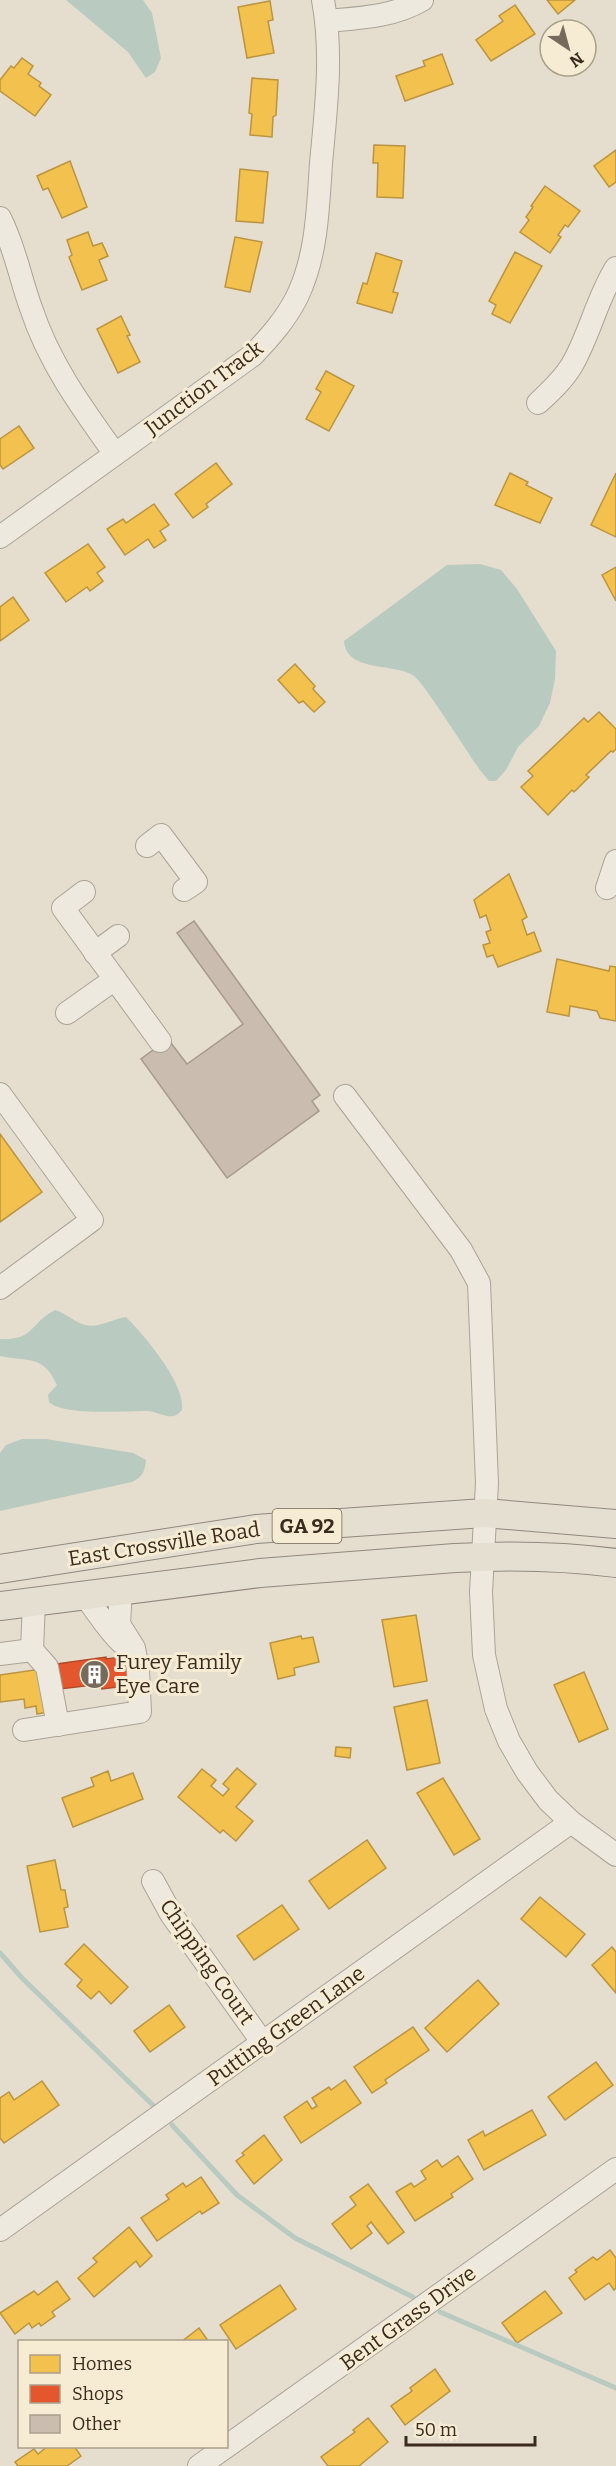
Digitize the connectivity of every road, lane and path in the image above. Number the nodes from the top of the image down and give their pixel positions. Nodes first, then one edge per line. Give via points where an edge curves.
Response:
1 (422, 0) edge
2 (325, 11) edge
3 (0, 218) edge
4 (616, 268) edge
5 (538, 403) dead end
6 (115, 454) junction
7 (0, 537) edge
8 (147, 846) dead end
9 (616, 861) edge
10 (607, 888) dead end
11 (184, 890) dead end
12 (84, 892) dead end
13 (118, 936) dead end
14 (95, 953) junction
15 (115, 979) junction
16 (67, 1012) dead end
17 (160, 1041) dead end
18 (0, 1094) edge
19 (345, 1096) dead end
20 (0, 1288) edge
21 (484, 1514) junction
22 (616, 1524) edge
23 (483, 1556) junction
24 (616, 1563) edge
25 (2, 1567) edge
26 (121, 1590) junction
27 (84, 1595) junction
28 (34, 1601) junction
29 (0, 1606) edge
30 (3, 1648) edge
31 (32, 1650) junction
32 (134, 1655) junction
33 (58, 1725) junction
34 (24, 1730) dead end
35 (571, 1822) junction
36 (616, 1856) edge
37 (153, 1881) dead end
38 (263, 2043) junction
39 (616, 2169) edge
40 (0, 2230) edge
41 (228, 2446) edge
42 (225, 2448) edge
43 (200, 2466) edge

1 - 2 street via 386,15
2 - 6 street, Junction Track via 328,83 315,236 309,268 297,298 279,327 253,354
3 - 6 street via 49,354
4 - 5 street via 571,367
6 - 7 street, Junction Track
8 - 11 street via 161,835 196,882
9 - 10 street
12 - 14 street via 63,908
13 - 14 street
14 - 15 street
15 - 16 street
15 - 17 street
18 - 20 street via 92,1220
19 - 21 street via 461,1250 479,1282 487,1483
21 - 22 main road, East Crossville Road / GA 92
21 - 23 street
21 - 25 main road, East Crossville Road / GA 92 via 256,1529
23 - 24 main road, East Crossville Road / GA 92
23 - 26 main road, East Crossville Road / GA 92 via 260,1573
23 - 35 street via 484,1655 495,1709 527,1772
26 - 27 main road, East Crossville Road / GA 92
26 - 32 street via 119,1624 134,1648
27 - 28 main road, East Crossville Road / GA 92
27 - 32 street via 107,1628
28 - 29 main road, East Crossville Road / GA 92
28 - 31 street
30 - 31 street
31 - 33 street via 47,1667
32 - 33 street via 140,1712
33 - 34 street
35 - 36 street
35 - 38 street, Putting Green Lane
37 - 38 street, Chipping Court via 171,1914
38 - 40 street, Putting Green Lane
39 - 41 street, Bent Grass Drive
42 - 43 street, Bent Grass Drive

